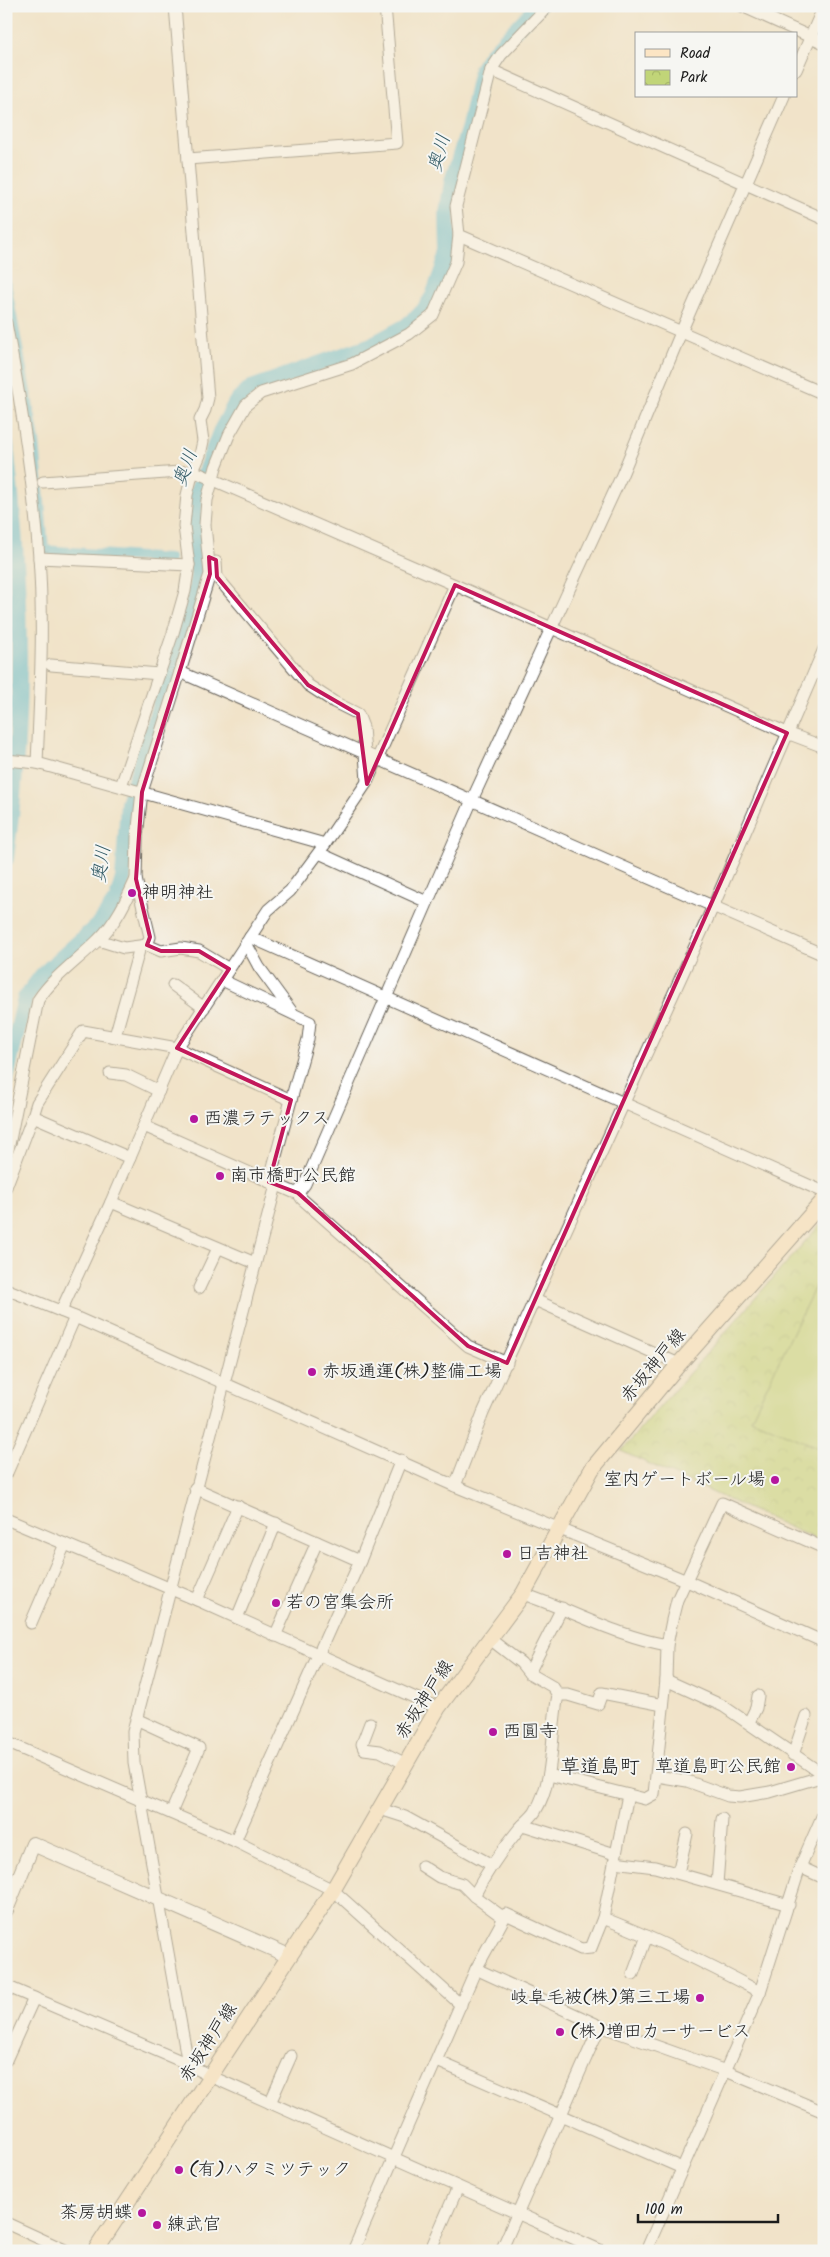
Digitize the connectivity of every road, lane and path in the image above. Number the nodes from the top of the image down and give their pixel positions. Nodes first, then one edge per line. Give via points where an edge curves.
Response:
1 (175, 6) edge
2 (385, 6) edge
3 (548, 6) edge
4 (742, 6) edge
5 (824, 6) edge
6 (811, 37) junction
7 (824, 43) edge
8 (798, 66) edge
9 (491, 70) junction
10 (783, 98) edge
11 (188, 159) junction
12 (745, 184) junction
13 (824, 219) edge
14 (460, 235) junction
15 (6, 323) edge
16 (682, 330) junction
17 (824, 394) edge
18 (192, 471) junction
19 (212, 478) junction
20 (43, 482) dead end
21 (209, 557) junction
22 (39, 558) junction
23 (189, 564) junction
24 (455, 584) junction
25 (550, 628) junction
26 (823, 652) edge
27 (52, 665) dead end
28 (180, 672) junction
29 (159, 674) junction
30 (788, 733) junction
31 (824, 747) edge
32 (365, 753) junction
33 (379, 758) junction
34 (6, 760) edge
35 (34, 763) junction
36 (367, 782) junction
37 (121, 786) junction
38 (140, 792) junction
39 (472, 800) junction
40 (322, 849) junction
41 (136, 878) junction
42 (427, 902) junction
43 (711, 906) junction
44 (98, 940) junction
45 (248, 940) junction
46 (143, 946) junction
47 (824, 955) edge
48 (229, 969) junction
49 (222, 980) junction
50 (173, 985) dead end
51 (385, 998) junction
52 (204, 1008) junction
53 (294, 1014) junction
54 (115, 1036) junction
55 (177, 1048) junction
56 (110, 1073) dead end
57 (159, 1091) junction
58 (291, 1100) junction
59 (623, 1103) junction
60 (34, 1116) junction
61 (144, 1126) junction
62 (130, 1158) junction
63 (6, 1160) edge
64 (273, 1183) junction
65 (6, 1187) edge
66 (824, 1192) edge
67 (298, 1193) junction
68 (824, 1200) edge
69 (111, 1202) junction
70 (218, 1248) junction
71 (255, 1263) junction
72 (199, 1288) dead end
73 (6, 1289) edge
74 (535, 1300) junction
75 (61, 1311) junction
76 (75, 1317) junction
77 (507, 1364) junction
78 (679, 1364) junction
79 (223, 1383) junction
80 (401, 1460) junction
81 (6, 1475) edge
82 (455, 1486) junction
83 (195, 1488) junction
84 (238, 1506) junction
85 (6, 1519) edge
86 (276, 1523) junction
87 (559, 1527) junction
88 (317, 1542) junction
89 (65, 1544) junction
90 (824, 1548) edge
91 (360, 1561) junction
92 (687, 1581) junction
93 (169, 1589) junction
94 (523, 1594) junction
95 (198, 1600) junction
96 (562, 1608) junction
97 (236, 1618) junction
98 (30, 1623) dead end
99 (275, 1636) junction
100 (490, 1639) junction
101 (824, 1642) edge
102 (667, 1645) junction
103 (319, 1653) junction
104 (529, 1673) junction
105 (666, 1680) junction
106 (558, 1695) junction
107 (758, 1696) dead end
108 (663, 1705) junction
109 (438, 1708) junction
110 (806, 1716) dead end
111 (136, 1719) junction
112 (749, 1722) junction
113 (370, 1723) dead end
114 (6, 1742) edge
115 (792, 1754) junction
116 (406, 1764) junction
117 (549, 1775) junction
118 (657, 1776) junction
119 (824, 1776) edge
120 (628, 1795) junction
121 (141, 1800) junction
122 (380, 1809) junction
123 (824, 1812) edge
124 (171, 1813) junction
125 (722, 1819) dead end
126 (522, 1824) junction
127 (687, 1834) dead end
128 (235, 1841) junction
129 (614, 1858) junction
130 (422, 1866) dead end
131 (492, 1866) junction
132 (800, 1867) junction
133 (678, 1873) junction
134 (824, 1878) edge
135 (717, 1884) junction
136 (333, 1890) junction
137 (474, 1896) junction
138 (158, 1899) junction
139 (789, 1905) junction
140 (6, 1910) edge
141 (504, 1918) junction
142 (603, 1918) junction
143 (647, 1936) junction
144 (289, 1956) junction
145 (476, 1970) junction
146 (632, 1974) dead end
147 (6, 1986) edge
148 (760, 1992) junction
149 (34, 1998) junction
150 (461, 2005) junction
151 (600, 2026) junction
152 (291, 2056) dead end
153 (6, 2060) edge
154 (437, 2061) junction
155 (188, 2064) junction
156 (726, 2070) junction
157 (210, 2076) junction
158 (270, 2103) junction
159 (824, 2112) edge
160 (561, 2115) junction
161 (395, 2158) junction
162 (682, 2168) junction
163 (458, 2187) junction
164 (517, 2214) junction
165 (6, 2223) edge
166 (67, 2251) edge
167 (95, 2251) edge
168 (353, 2251) edge
169 (430, 2251) edge
170 (501, 2251) edge
171 (602, 2251) edge
172 (646, 2251) edge

1 - 11 street
2 - 11 street via 397,143
3 - 9 street via 501,55
4 - 6 street
5 - 6 street
6 - 7 street
6 - 8 street
9 - 12 street
9 - 14 street via 456,206
10 - 12 street
11 - 18 street via 208,398 200,420 200,455
12 - 13 street
12 - 16 street
14 - 16 street
14 - 19 street via 456,262 432,315 409,334 352,364 261,393 246,405
15 - 22 street via 28,451
16 - 17 street
16 - 25 street via 621,477
18 - 19 street
18 - 20 street
18 - 23 street via 184,526
19 - 21 street via 205,525
19 - 24 street
21 - 28 street via 210,574
21 - 32 street via 216,560 217,577 308,685 358,714 363,727
22 - 23 street
22 - 35 street via 40,702
23 - 29 street via 185,591
24 - 25 street
24 - 33 street
25 - 30 street
25 - 39 street
26 - 30 street
27 - 29 street
28 - 32 street
28 - 38 street
29 - 37 street
30 - 31 street
30 - 43 street
32 - 33 street
32 - 36 street
33 - 36 street
33 - 39 street
34 - 35 street
35 - 37 street
36 - 40 street
37 - 38 street
38 - 40 street
38 - 41 street
39 - 42 street
39 - 43 street
40 - 42 street
40 - 45 street via 290,892 268,910
41 - 44 street via 124,906
41 - 46 street via 150,936
42 - 51 street
43 - 47 street
43 - 59 street
44 - 46 street via 124,948
44 - 63 street via 49,984 38,1000
45 - 48 street
45 - 51 street
45 - 53 street via 259,967
46 - 48 street via 199,951
46 - 54 street
48 - 49 street
49 - 52 street
49 - 53 street
50 - 52 street
51 - 59 street
51 - 67 street via 305,1184
52 - 55 street
53 - 58 street via 310,1022
54 - 55 street
54 - 60 street via 83,1031 37,1102
55 - 57 street
55 - 58 street
56 - 57 street via 126,1075
57 - 61 street
58 - 64 street
59 - 66 street
59 - 74 street
60 - 62 street
60 - 65 street
61 - 62 street
61 - 64 street
62 - 69 street
64 - 67 street
64 - 71 street
67 - 77 street via 468,1346
68 - 78 main road, 赤坂神戸線
69 - 70 street
69 - 75 street
70 - 71 street
70 - 72 street
71 - 79 street
73 - 75 street
74 - 77 street
74 - 78 street
75 - 76 street
76 - 79 street
76 - 81 street
77 - 82 street via 483,1413
78 - 87 main road, 赤坂神戸線 via 592,1469
79 - 80 street
79 - 83 street
80 - 82 street
80 - 91 street
82 - 87 street
83 - 84 street
83 - 93 street
84 - 86 street
84 - 95 street
85 - 89 street
86 - 88 street
86 - 97 street
87 - 92 street
87 - 94 main road, 赤坂神戸線
88 - 91 street
88 - 99 street
89 - 93 street
89 - 98 street
90 - 92 street via 722,1503
91 - 103 street
92 - 101 street
92 - 102 street via 677,1600
93 - 95 street
93 - 111 street
94 - 96 street
94 - 100 main road, 赤坂神戸線
95 - 97 street
96 - 102 street via 598,1625
96 - 104 street
97 - 99 street
99 - 103 street
100 - 104 street
100 - 109 main road, 赤坂神戸線
102 - 105 street
103 - 109 street
103 - 128 street
104 - 106 street via 553,1687
105 - 108 street
105 - 112 street via 723,1706
106 - 108 street via 598,1704 602,1693
106 - 117 street
107 - 112 street
108 - 118 street
109 - 116 main road, 赤坂神戸線
110 - 115 street
111 - 121 street via 134,1763
111 - 124 street via 199,1748
112 - 115 street
113 - 116 street via 362,1744 364,1749 380,1751
114 - 121 street
115 - 119 street
116 - 122 main road, 赤坂神戸線
117 - 120 street
117 - 126 street via 534,1812
118 - 119 street via 687,1781 728,1796 740,1797
118 - 120 street via 654,1794 645,1799
120 - 129 street
121 - 124 street
121 - 138 street
122 - 131 street via 405,1817
122 - 136 main road, 赤坂神戸線
123 - 132 street
124 - 128 street
125 - 135 street
126 - 129 street
126 - 131 street
127 - 133 street
128 - 136 street
129 - 133 street
129 - 142 street
130 - 137 street via 439,1877 462,1884
131 - 137 street
132 - 134 street
132 - 139 street
133 - 135 street
135 - 139 street
136 - 144 main road, 赤坂神戸線
136 - 150 street
137 - 141 street
138 - 140 street via 33,1844
138 - 144 street
138 - 155 street
139 - 148 street
141 - 142 street via 506,1914 581,1949 591,1948
141 - 145 street
142 - 143 street
143 - 146 street
143 - 148 street
144 - 157 main road, 赤坂神戸線
145 - 150 street
145 - 151 street
147 - 149 street
148 - 156 street
149 - 153 street
149 - 155 street
150 - 154 street
151 - 156 street
151 - 160 street
152 - 158 street
154 - 160 street
154 - 161 street
155 - 157 street
156 - 159 street
156 - 162 street
157 - 158 street
157 - 167 main road, 赤坂神戸線
158 - 161 street
160 - 162 street
160 - 164 street
161 - 163 street
161 - 168 street
162 - 172 street
163 - 164 street
163 - 169 street
164 - 170 street
164 - 171 street
165 - 166 street

